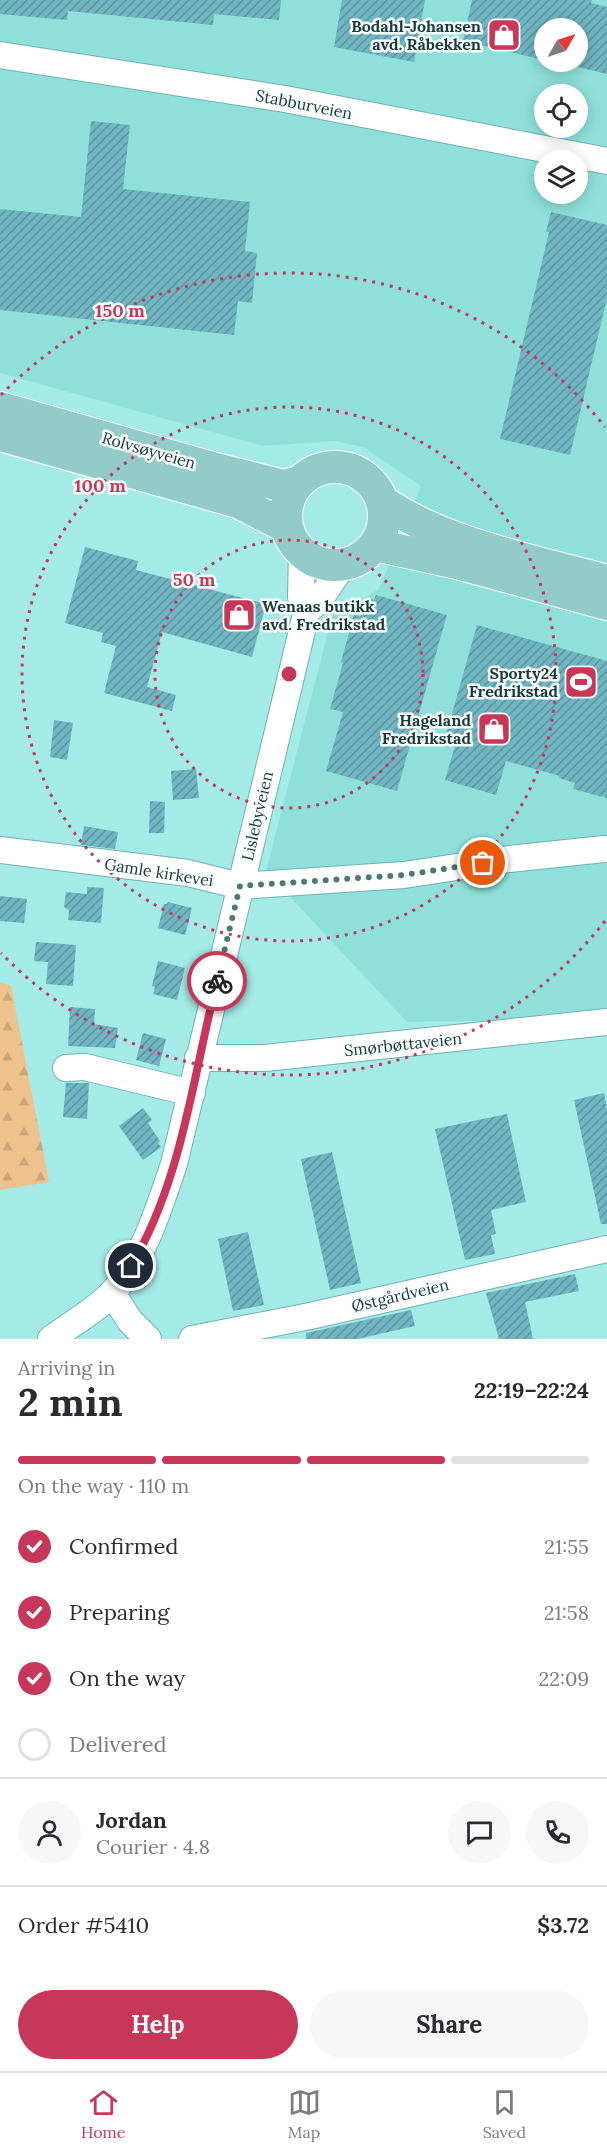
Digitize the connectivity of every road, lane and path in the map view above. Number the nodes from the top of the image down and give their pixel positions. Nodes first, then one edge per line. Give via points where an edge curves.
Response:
1 (0, 55) edge
2 (607, 161) edge
3 (0, 408) edge
4 (0, 435) edge
5 (299, 482) junction
6 (382, 501) junction
7 (294, 539) junction
8 (375, 545) junction
9 (346, 564) junction
10 (607, 581) edge
11 (607, 604) edge
12 (306, 610) junction
13 (604, 849) dead end
14 (0, 850) edge
15 (240, 886) junction
16 (607, 1022) edge
17 (198, 1058) junction
18 (66, 1068) dead end
19 (192, 1093) junction
20 (607, 1249) edge
21 (112, 1293) junction
22 (51, 1339) edge
23 (148, 1339) edge
24 (192, 1339) edge

1 - 2 street, Stabburveien via 285,99
3 - 5 main road, Rolvsøyveien via 284,486
4 - 7 main road, Rolvsøyveien via 237,502
5 - 6 main road via 315,471 336,467 356,471 373,484
5 - 7 main road via 286,506
6 - 8 main road via 383,525
6 - 10 main road via 401,514 463,540
7 - 9 main road via 323,564
7 - 12 street, Lislebyveien
8 - 9 main road via 361,558
8 - 11 main road via 458,563
9 - 12 street, Lislebyveien via 333,576 318,603
12 - 15 street, Lislebyveien
13 - 15 street, Gamle kirkevei via 404,875
14 - 15 street, Gamle kirkevei via 188,873
15 - 17 street, Lislebyveien
16 - 17 street, Smørbøttaveien via 276,1057
17 - 19 street, Lislebyveien
18 - 19 street via 85,1067
19 - 21 street, Lislebyveien via 155,1220 138,1255
20 - 24 street, Østgårdveien
21 - 22 street, Lislebyveien
21 - 23 street via 130,1321

